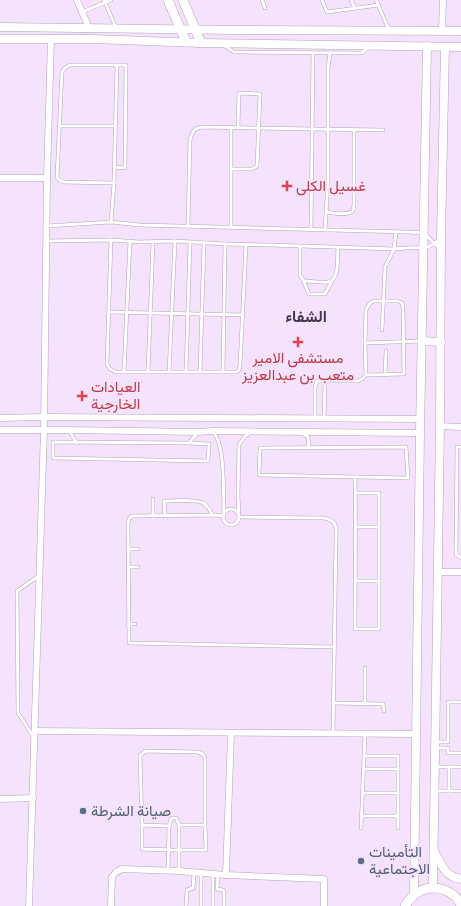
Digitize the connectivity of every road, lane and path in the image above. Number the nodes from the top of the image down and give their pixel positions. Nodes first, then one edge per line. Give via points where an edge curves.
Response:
1 (77, 0) edge
2 (111, 0) edge
3 (168, 0) edge
4 (183, 0) edge
5 (262, 0) edge
6 (322, 0) edge
7 (352, 0) edge
8 (376, 0) edge
9 (443, 0) edge
10 (105, 1) edge
11 (379, 5) junction
12 (265, 8) dead end
13 (355, 8) junction
14 (82, 12) junction
15 (0, 27) edge
16 (46, 27) junction
17 (89, 28) junction
18 (116, 28) junction
19 (181, 29) junction
20 (195, 29) junction
21 (389, 30) junction
22 (442, 30) junction
23 (461, 30) edge
24 (49, 38) junction
25 (0, 39) edge
26 (186, 42) junction
27 (201, 43) junction
28 (220, 43) junction
29 (372, 45) junction
30 (427, 46) junction
31 (445, 47) junction
32 (461, 47) edge
33 (313, 53) junction
34 (330, 53) junction
35 (117, 65) junction
36 (60, 126) junction
37 (115, 126) junction
38 (231, 127) junction
39 (238, 128) junction
40 (259, 128) junction
41 (312, 129) junction
42 (328, 129) junction
43 (354, 130) junction
44 (384, 130) dead end
45 (114, 167) junction
46 (231, 169) junction
47 (0, 178) edge
48 (47, 178) junction
49 (114, 183) junction
50 (326, 212) junction
51 (112, 222) junction
52 (47, 226) junction
53 (188, 226) junction
54 (230, 227) junction
55 (311, 230) junction
56 (325, 230) junction
57 (396, 232) junction
58 (424, 234) junction
59 (441, 237) junction
60 (110, 240) junction
61 (47, 241) junction
62 (130, 241) junction
63 (175, 241) junction
64 (153, 242) junction
65 (190, 243) junction
66 (204, 243) junction
67 (435, 243) junction
68 (225, 244) junction
69 (246, 245) junction
70 (300, 246) junction
71 (338, 247) junction
72 (394, 249) junction
73 (424, 249) junction
74 (441, 251) junction
75 (302, 280) junction
76 (332, 281) junction
77 (383, 300) junction
78 (109, 312) junction
79 (127, 313) junction
80 (150, 313) junction
81 (172, 314) junction
82 (187, 314) junction
83 (202, 314) junction
84 (224, 314) junction
85 (242, 315) junction
86 (382, 330) dead end
87 (422, 341) junction
88 (403, 342) junction
89 (441, 342) junction
90 (365, 343) junction
91 (386, 351) dead end
92 (124, 372) junction
93 (148, 372) junction
94 (170, 372) junction
95 (186, 372) junction
96 (200, 372) junction
97 (223, 372) junction
98 (366, 375) junction
99 (385, 375) junction
100 (325, 381) junction
101 (44, 417) junction
102 (0, 418) edge
103 (319, 418) junction
104 (420, 419) junction
105 (440, 426) junction
106 (461, 427) edge
107 (0, 430) edge
108 (44, 430) junction
109 (68, 430) junction
110 (213, 431) junction
111 (253, 431) junction
112 (198, 432) junction
113 (301, 432) junction
114 (319, 432) junction
115 (420, 433) junction
116 (76, 442) junction
117 (190, 443) junction
118 (309, 447) junction
119 (461, 447) edge
120 (355, 477) junction
121 (355, 493) junction
122 (153, 499) dead end
123 (153, 516) junction
124 (165, 516) junction
125 (213, 516) junction
126 (224, 516) junction
127 (239, 517) junction
128 (356, 527) junction
129 (379, 527) junction
130 (128, 549) junction
131 (138, 549) dead end
132 (461, 558) edge
133 (128, 567) junction
134 (138, 567) dead end
135 (438, 572) junction
136 (461, 572) edge
137 (40, 575) junction
138 (355, 581) junction
139 (379, 581) junction
140 (128, 603) junction
141 (134, 604) dead end
142 (128, 624) junction
143 (135, 624) dead end
144 (334, 647) junction
145 (365, 668) dead end
146 (461, 702) edge
147 (334, 703) junction
148 (365, 704) junction
149 (384, 711) dead end
150 (35, 731) junction
151 (231, 733) junction
152 (333, 734) junction
153 (365, 734) junction
154 (416, 734) junction
155 (34, 738) junction
156 (436, 745) junction
157 (461, 753) edge
158 (364, 756) junction
159 (435, 767) junction
160 (449, 767) junction
161 (461, 767) edge
162 (364, 769) junction
163 (398, 769) junction
164 (435, 791) junction
165 (449, 791) junction
166 (461, 791) edge
167 (363, 793) junction
168 (398, 793) junction
169 (33, 798) junction
170 (0, 799) edge
171 (362, 816) junction
172 (398, 816) junction
173 (142, 825) junction
174 (179, 825) junction
175 (206, 825) junction
176 (169, 826) junction
177 (361, 828) dead end
178 (398, 828) dead end
179 (168, 850) junction
180 (179, 850) junction
181 (434, 850) junction
182 (168, 871) junction
183 (179, 871) junction
184 (194, 872) junction
185 (201, 873) junction
186 (216, 874) junction
187 (226, 875) junction
188 (461, 879) edge
189 (433, 888) junction
190 (414, 895) junction
191 (460, 902) edge
192 (29, 906) edge
193 (111, 906) edge
194 (186, 906) edge
195 (201, 906) edge
196 (213, 906) edge
197 (224, 906) edge
198 (324, 906) edge
199 (405, 906) edge

1 - 14 street
2 - 10 lane
3 - 19 main road
4 - 20 main road
5 - 12 lane
6 - 13 lane via 327,12
7 - 13 lane
8 - 11 lane
9 - 22 street
10 - 14 lane
10 - 18 lane
11 - 13 lane
11 - 21 lane
14 - 17 street
15 - 16 street
16 - 17 street
16 - 24 street
17 - 18 street
18 - 19 street
19 - 20 street
19 - 26 main road
20 - 21 street
20 - 27 main road
21 - 22 street
22 - 23 street
24 - 25 street
24 - 26 street
24 - 48 street
26 - 27 street
27 - 28 street
28 - 29 street
28 - 33 lane via 234,52
29 - 30 street
29 - 34 lane via 362,54
30 - 31 street
30 - 58 street
31 - 32 street
31 - 59 street
33 - 34 lane
33 - 41 lane
34 - 42 lane
35 - 36 lane via 70,65 65,68 62,72
35 - 37 lane
35 - 45 lane via 126,64 125,168
36 - 37 lane
36 - 49 lane via 57,177 59,180
37 - 45 lane
38 - 39 lane
38 - 46 lane
38 - 53 lane via 203,127 193,131 190,140
39 - 40 lane
39 - 40 lane via 239,93 260,94
40 - 41 lane
40 - 46 lane via 257,166
41 - 42 lane
41 - 55 lane
42 - 43 lane
42 - 50 lane
43 - 44 lane
43 - 50 lane via 353,211 345,214
45 - 49 lane
46 - 54 lane
47 - 48 street
48 - 52 street
49 - 51 lane
50 - 56 lane
51 - 52 lane
51 - 53 lane
52 - 61 street
53 - 54 lane
54 - 55 lane
55 - 56 lane
56 - 57 lane
57 - 58 lane
57 - 72 lane
58 - 67 lane
58 - 73 street
59 - 67 lane
59 - 74 street
60 - 61 lane
60 - 62 lane
60 - 78 lane
61 - 101 street
62 - 64 lane
62 - 79 lane
63 - 64 lane
63 - 65 lane
63 - 81 lane
64 - 80 lane
65 - 66 lane
65 - 82 lane
66 - 68 lane
66 - 83 lane
67 - 73 lane
67 - 74 lane
68 - 69 lane
68 - 84 lane
69 - 70 lane
69 - 85 lane
70 - 71 lane
70 - 75 lane
71 - 72 lane
71 - 76 lane via 336,274
72 - 73 lane
72 - 77 lane via 385,267
73 - 87 street
74 - 89 street
75 - 76 lane
75 - 76 lane via 309,294 325,294
77 - 86 lane
77 - 88 lane via 402,303
77 - 90 lane via 370,303 366,310
78 - 79 lane
78 - 92 lane via 107,364 116,372
79 - 80 lane
79 - 92 lane
80 - 81 lane
80 - 93 lane
81 - 82 lane
81 - 94 lane
82 - 83 lane
82 - 95 lane
83 - 84 lane
83 - 96 lane
84 - 85 lane
84 - 97 lane
85 - 97 lane via 240,368 236,372
87 - 88 lane
87 - 89 street
87 - 104 street
88 - 90 lane
88 - 99 lane via 404,374
89 - 105 street
90 - 98 lane
91 - 99 lane
92 - 93 lane
93 - 94 lane
94 - 95 lane
95 - 96 lane
96 - 97 lane
98 - 99 lane
98 - 100 lane via 358,381
100 - 103 lane
100 - 103 lane via 316,383
101 - 102 street
101 - 103 street
101 - 108 street
103 - 104 street
103 - 114 street
104 - 115 street
105 - 106 street
105 - 135 street
107 - 108 street
108 - 109 street
108 - 137 street
109 - 112 street
109 - 116 lane
110 - 111 street
110 - 112 street
110 - 126 lane via 220,442
111 - 113 street
111 - 127 lane via 245,436 239,445
112 - 117 lane
113 - 114 street
113 - 118 lane via 308,437
114 - 115 street
115 - 154 street
116 - 117 lane
116 - 117 lane via 53,442 53,458 208,460 209,444
118 - 120 lane via 260,448 259,475
118 - 120 lane via 406,446 408,478
119 - 132 lane via 456,447 456,554
120 - 121 lane
121 - 128 lane
121 - 129 lane via 379,493
122 - 123 lane
123 - 124 lane
123 - 130 lane via 132,516 129,519
124 - 125 lane
124 - 125 lane via 164,501 203,503
125 - 126 lane
126 - 127 lane via 226,522 231,524 236,523
126 - 127 lane via 227,510 232,509 237,511
127 - 144 lane via 324,518 334,522 337,529
128 - 129 lane
128 - 138 lane
129 - 139 lane
130 - 131 lane
130 - 133 lane
133 - 134 lane
133 - 140 lane
135 - 136 street
135 - 156 street
137 - 150 street
137 - 155 lane via 16,591 18,713
138 - 139 lane
138 - 139 lane via 355,629 379,629
140 - 141 lane
140 - 142 lane
142 - 143 lane
142 - 144 lane via 129,642
144 - 147 lane
145 - 148 lane
146 - 156 lane via 448,702 448,742
147 - 148 lane
147 - 152 lane
148 - 149 lane via 383,704
150 - 151 street
150 - 155 street
151 - 152 street
151 - 187 street
152 - 153 street
153 - 154 street
153 - 158 lane
154 - 190 street
155 - 169 street
156 - 157 lane via 448,748 448,753
156 - 159 street
158 - 162 lane
158 - 163 lane via 398,756
159 - 160 lane
159 - 164 street
160 - 161 lane
160 - 165 lane
162 - 163 lane
162 - 167 lane
163 - 168 lane
164 - 165 lane
164 - 181 street
165 - 166 lane
167 - 168 lane
167 - 171 lane
168 - 172 lane
169 - 170 street
169 - 192 street
171 - 172 lane
171 - 177 lane
172 - 178 lane
173 - 175 lane via 140,756 145,751 198,752 204,756
173 - 176 lane
173 - 179 lane via 142,849
174 - 175 lane
174 - 176 lane via 176,818 173,818
174 - 180 lane
175 - 180 lane via 206,850
176 - 179 lane
179 - 180 lane
179 - 182 lane
180 - 183 lane
181 - 188 street via 447,873
181 - 189 street
182 - 183 street
182 - 193 street via 122,869 116,872 112,877
183 - 184 street
184 - 185 street
184 - 194 lane via 193,888 187,890
185 - 186 street
185 - 195 lane
186 - 187 street
186 - 196 lane
186 - 197 lane via 217,889 224,891
187 - 198 street via 324,879
189 - 190 main road
189 - 191 main road via 451,893
190 - 199 main road

